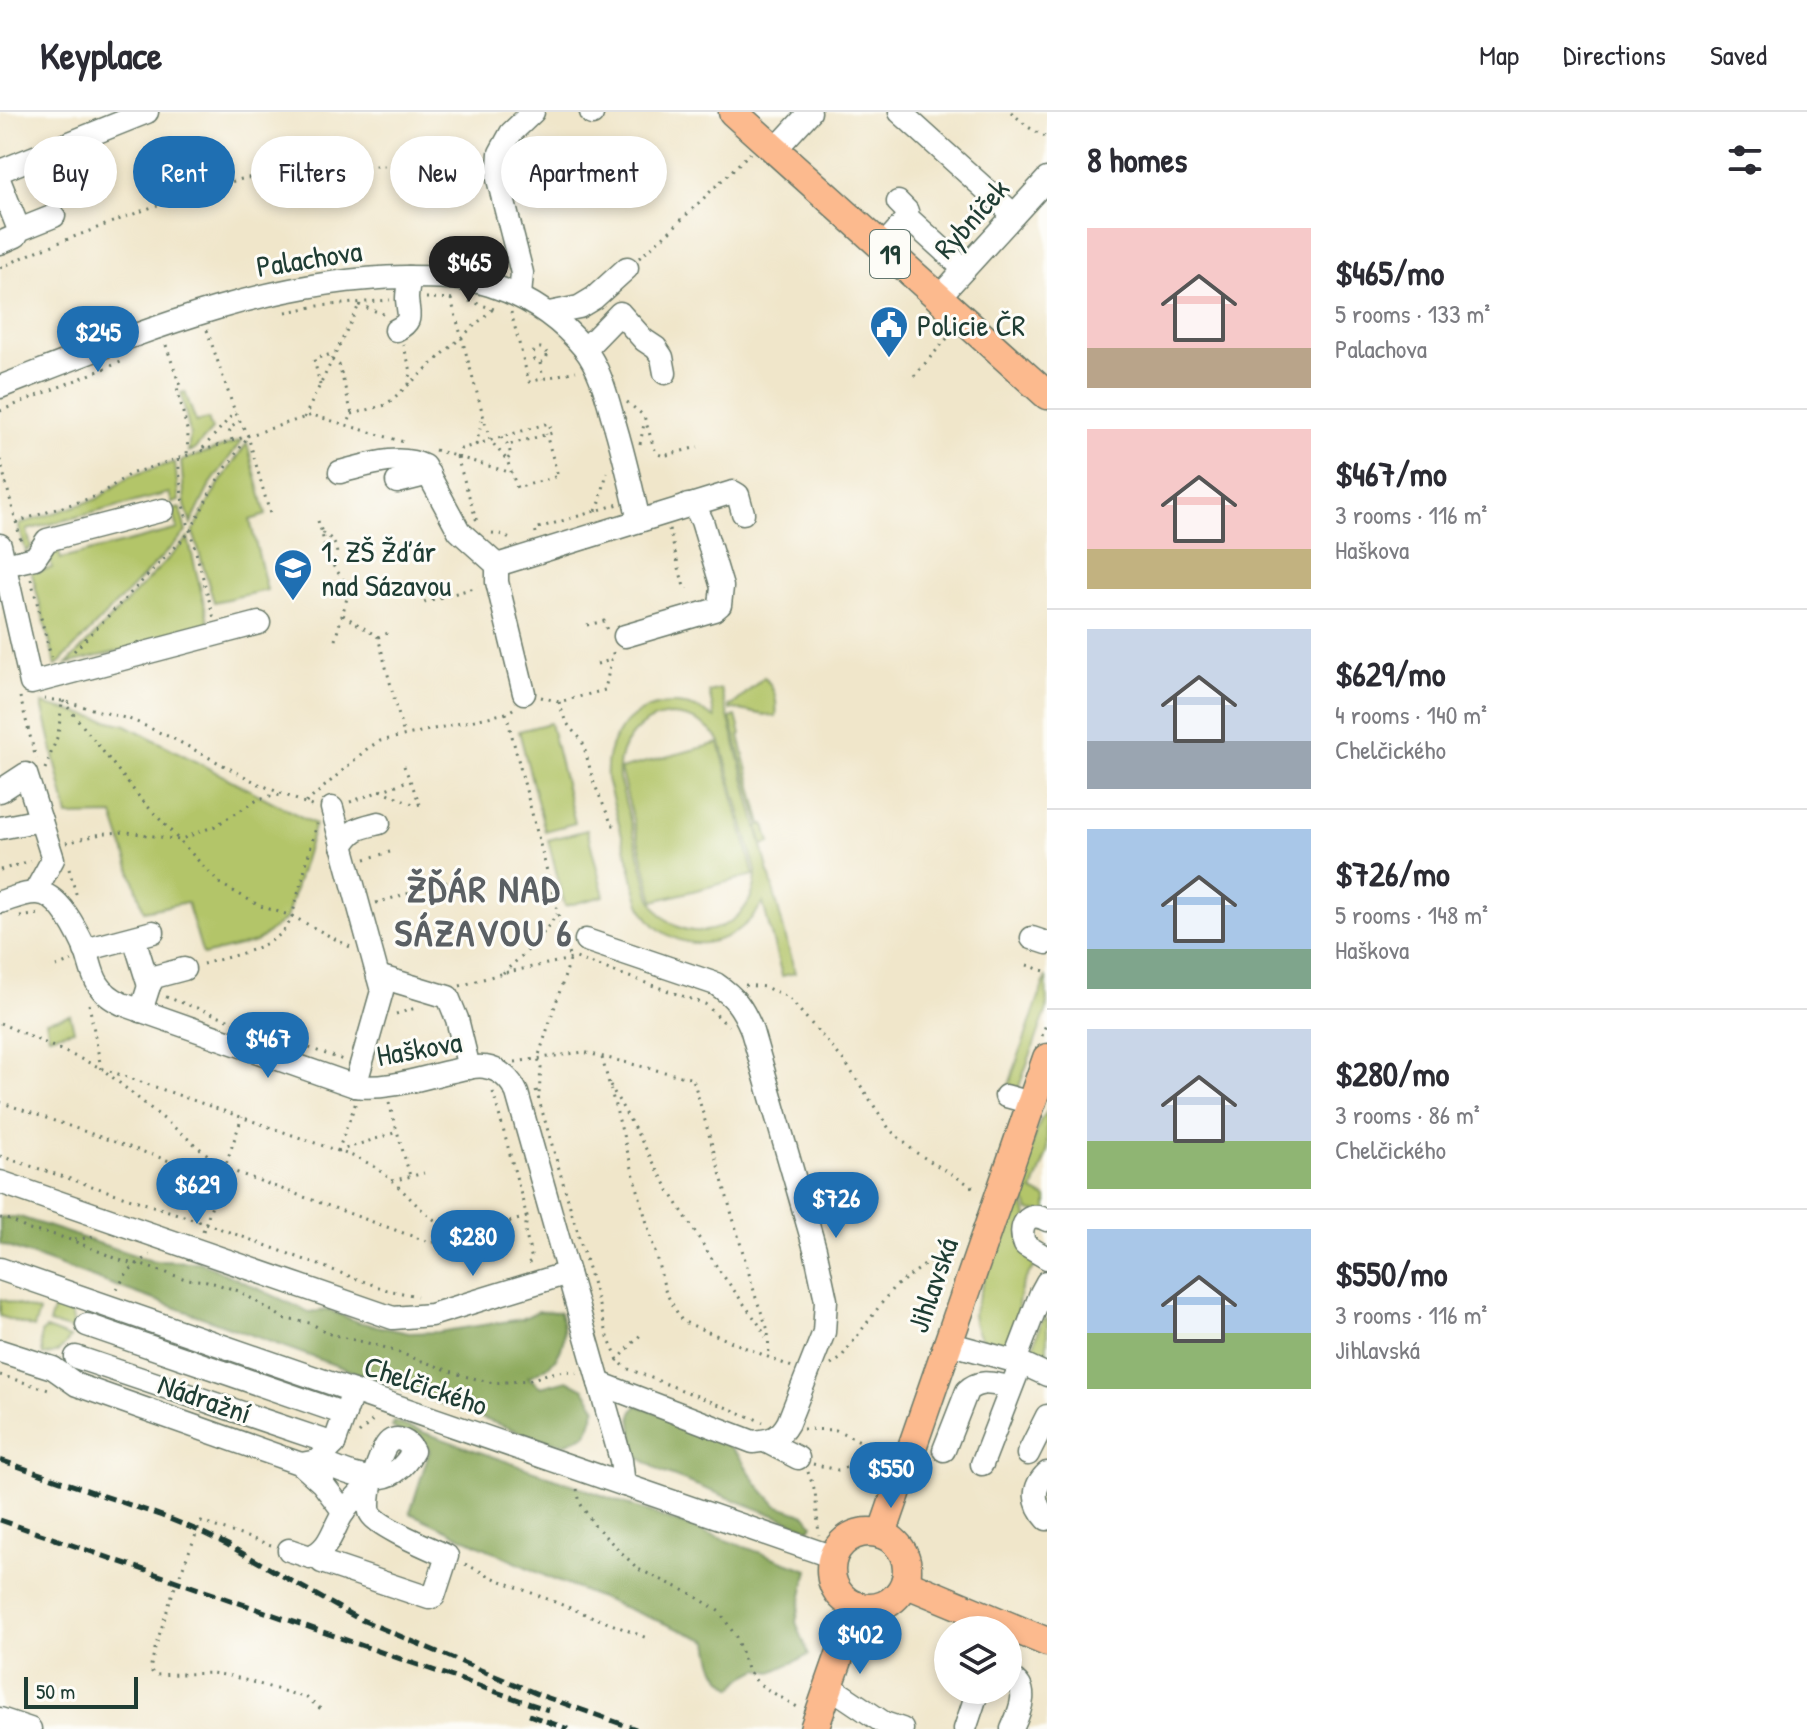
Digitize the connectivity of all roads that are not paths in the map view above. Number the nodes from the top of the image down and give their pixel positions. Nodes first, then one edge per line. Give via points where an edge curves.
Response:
1 (147, 112) edge
2 (533, 112) edge
3 (733, 112) edge
4 (810, 112) edge
5 (900, 112) edge
6 (764, 151) junction
7 (0, 171) edge
8 (1047, 179) edge
9 (0, 182) edge
10 (1014, 215) junction
11 (54, 216) dead end
12 (10, 237) edge
13 (882, 247) junction
14 (627, 268) road end
15 (964, 269) junction
16 (409, 277) junction
17 (939, 297) junction
18 (516, 304) junction
19 (549, 313) junction
20 (398, 330) road end
21 (584, 359) junction
22 (665, 373) dead end
23 (0, 387) edge
24 (1047, 395) edge
25 (340, 472) dead end
26 (429, 474) junction
27 (397, 482) dead end
28 (688, 505) junction
29 (163, 510) dead end
30 (633, 511) junction
31 (743, 513) dead end
32 (10, 557) edge
33 (497, 574) junction
34 (5, 594) edge
35 (259, 623) dead end
36 (617, 638) road end
37 (524, 693) dead end
38 (0, 791) edge
39 (326, 810) road end
40 (41, 820) junction
41 (379, 823) dead end
42 (0, 828) edge
43 (349, 854) junction
44 (35, 892) junction
45 (6, 911) edge
46 (586, 940) dead end
47 (82, 955) junction
48 (184, 969) road end
49 (378, 976) junction
50 (146, 996) junction
51 (1047, 1058) edge
52 (469, 1068) junction
53 (356, 1092) junction
54 (0, 1182) edge
55 (1047, 1220) edge
56 (1047, 1258) edge
57 (0, 1269) edge
58 (568, 1273) junction
59 (1047, 1282) edge
60 (104, 1299) junction
61 (87, 1325) junction
62 (948, 1343) junction
63 (0, 1351) edge
64 (76, 1357) junction
65 (1018, 1362) junction
66 (53, 1368) junction
67 (1047, 1375) edge
68 (598, 1378) junction
69 (1011, 1387) junction
70 (353, 1391) junction
71 (345, 1414) junction
72 (1047, 1416) edge
73 (774, 1432) junction
74 (944, 1450) dead end
75 (327, 1452) junction
76 (1028, 1454) dead end
77 (798, 1458) road end
78 (982, 1464) dead end
79 (1047, 1473) edge
80 (371, 1480) junction
81 (624, 1485) junction
82 (344, 1512) junction
83 (1047, 1519) edge
84 (873, 1531) junction
85 (829, 1547) junction
86 (289, 1550) road end
87 (314, 1555) junction
88 (905, 1583) junction
89 (857, 1606) junction
90 (1047, 1642) edge
91 (829, 1686) junction
92 (973, 1704) edge
93 (1020, 1704) edge
94 (0, 1719) edge
95 (808, 1720) edge
96 (30, 1729) edge
97 (902, 1729) edge
98 (965, 1729) edge
99 (1012, 1729) edge

1 - 7 street
2 - 18 street via 500,153 498,179 522,273
3 - 6 main road, 19
4 - 6 street
5 - 10 street
6 - 13 main road, 19
8 - 10 street, Rybníček
9 - 12 street
10 - 15 street, Rybníček
11 - 12 street
13 - 15 street via 903,210
13 - 17 main road, 19
14 - 19 street via 579,307
15 - 17 street, Rybníček
16 - 18 street, Palachova via 487,284
16 - 20 street via 409,319
16 - 23 street, Palachova via 375,277 245,299 159,325
17 - 24 main road, 19 via 987,352
18 - 19 street, Palachova
19 - 21 street, Palachova
21 - 22 street via 620,313 656,348
21 - 30 street, Palachova via 594,364 607,399 624,453
25 - 26 street via 387,461 418,463
26 - 27 street
26 - 33 street via 459,531
28 - 30 street
28 - 31 street via 733,492
28 - 36 street via 702,521 722,587 720,605
29 - 32 street via 47,540 35,558
30 - 33 street
32 - 34 street
33 - 37 street
34 - 35 street via 31,683 58,665
38 - 40 street via 26,774
39 - 43 street
40 - 42 street
40 - 44 street via 53,859
41 - 43 street via 349,834
43 - 49 street
44 - 45 street
44 - 47 street, Haškova via 55,901 72,922
46 - 73 street via 716,984 745,1012 826,1300 824,1332
47 - 50 street, Haškova via 108,996
47 - 50 street via 143,935
48 - 50 street via 154,977
49 - 52 street via 444,996 457,1019
49 - 53 street via 382,991
50 - 53 street, Haškova
51 - 62 main road, Jihlavská via 1018,1099
52 - 53 street, Haškova
52 - 58 street, Haškova via 499,1072 517,1093
54 - 58 street, Chelčického via 393,1318 431,1315
55 - 56 street via 1027,1219 1021,1234 1025,1245
57 - 60 street, Chelčického
58 - 68 street, Haškova
59 - 65 street
60 - 61 street
60 - 70 street, Chelčického
61 - 64 street
61 - 71 street
62 - 65 street
62 - 84 main road, Jihlavská
63 - 66 street, Nádražní
64 - 66 street
64 - 75 street
65 - 67 street
65 - 69 street
66 - 75 street, Nádražní via 77,1385
68 - 73 street via 753,1442
68 - 81 street, Haškova
69 - 74 street via 973,1384
69 - 78 street
70 - 71 street
70 - 81 street, Chelčického
71 - 75 street
72 - 76 street
73 - 77 street
75 - 80 street
75 - 82 street via 322,1483
79 - 83 street via 1035,1498
80 - 82 street
80 - 87 street via 372,1518 447,1556 434,1596 322,1562
81 - 85 street, Chelčického
82 - 87 street via 331,1538
84 - 85 main road
84 - 88 main road via 895,1543 905,1556
85 - 89 main road via 836,1589
86 - 87 street
88 - 89 main road via 886,1604
88 - 90 main road
89 - 91 main road
91 - 95 main road
91 - 97 street
92 - 98 street
93 - 99 street
94 - 96 street

